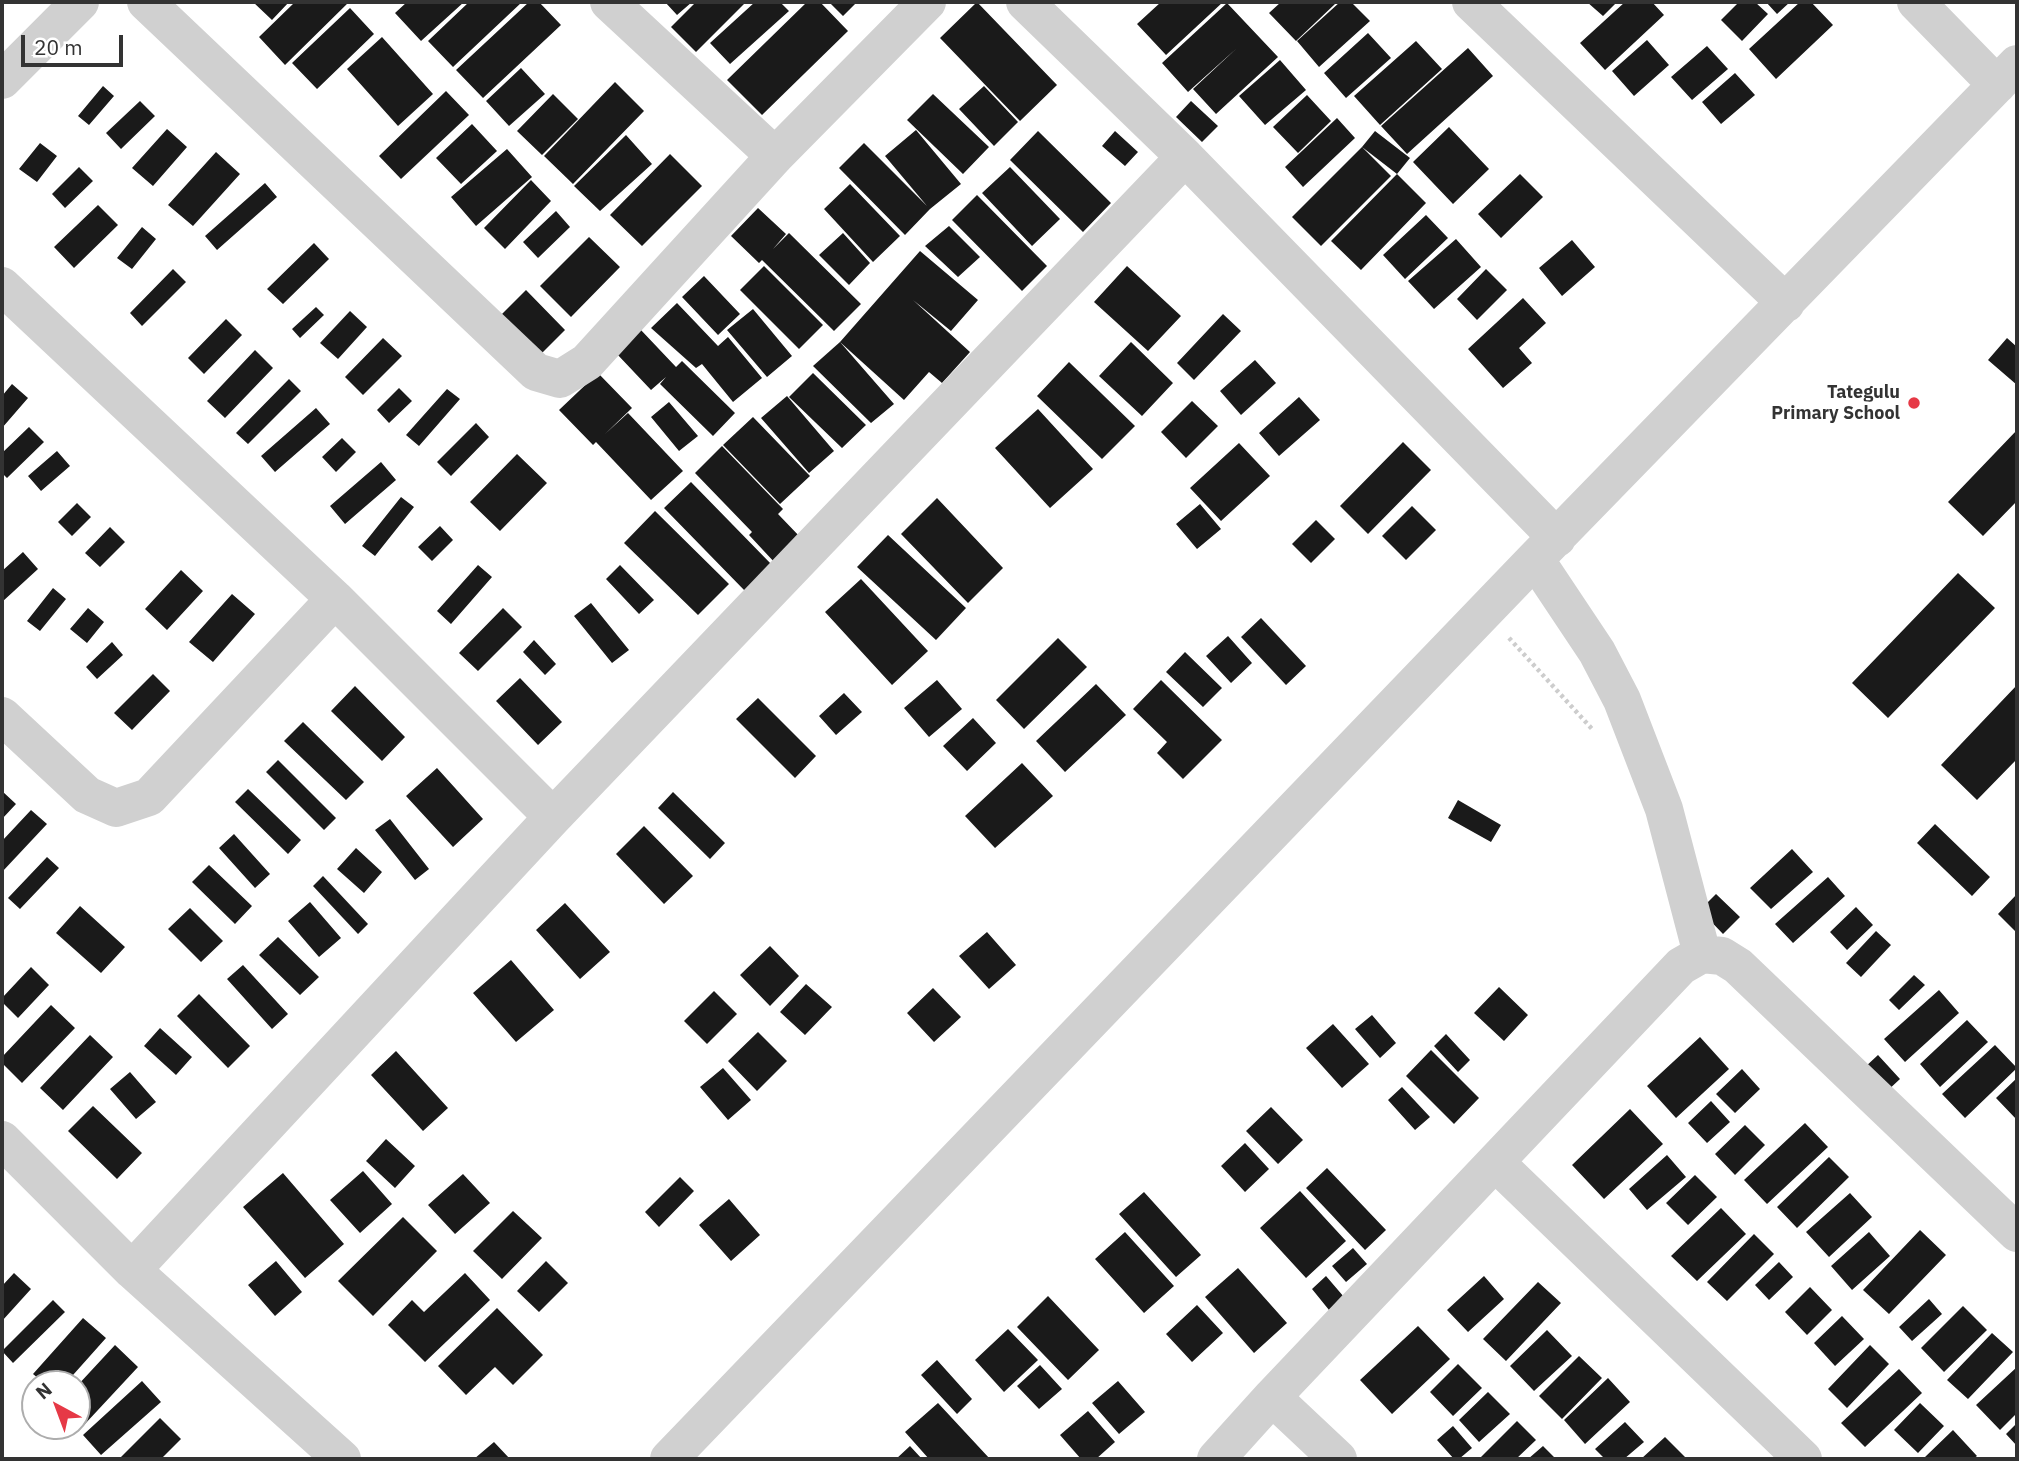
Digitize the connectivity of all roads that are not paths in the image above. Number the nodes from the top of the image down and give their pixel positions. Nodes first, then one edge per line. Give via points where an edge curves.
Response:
1 (80, 2) edge
2 (146, 2) edge
3 (609, 2) edge
4 (927, 2) edge
5 (1025, 2) edge
6 (1471, 2) edge
7 (1916, 2) edge
8 (2007, 74) edge
9 (2, 80) edge
10 (775, 156) junction
11 (1185, 157) junction
12 (2, 286) edge
13 (1786, 303) junction
14 (1546, 548) junction
15 (335, 599) junction
16 (2, 716) edge
17 (553, 817) junction
18 (1702, 954) junction
19 (2, 1140) edge
20 (1496, 1163) junction
21 (2017, 1233) edge
22 (132, 1270) junction
23 (1272, 1397) junction
24 (342, 1459) edge
25 (669, 1459) edge
26 (1216, 1459) edge
27 (1338, 1459) edge
28 (1802, 1459) edge

1 - 9 street
2 - 10 street via 536,372 560,379 587,362
3 - 10 street
4 - 10 street
5 - 11 street
6 - 13 street
7 - 8 street
8 - 13 street
11 - 14 street
11 - 17 street
12 - 15 street
13 - 14 street
14 - 18 street via 1622,700 1664,809
14 - 25 street
15 - 16 street via 149,797 116,808 87,795
15 - 17 street
17 - 22 street
18 - 20 street via 1681,966
18 - 21 street via 1723,956 1738,966
19 - 22 street
20 - 23 street
20 - 28 street
22 - 24 street
23 - 26 street
23 - 27 street

